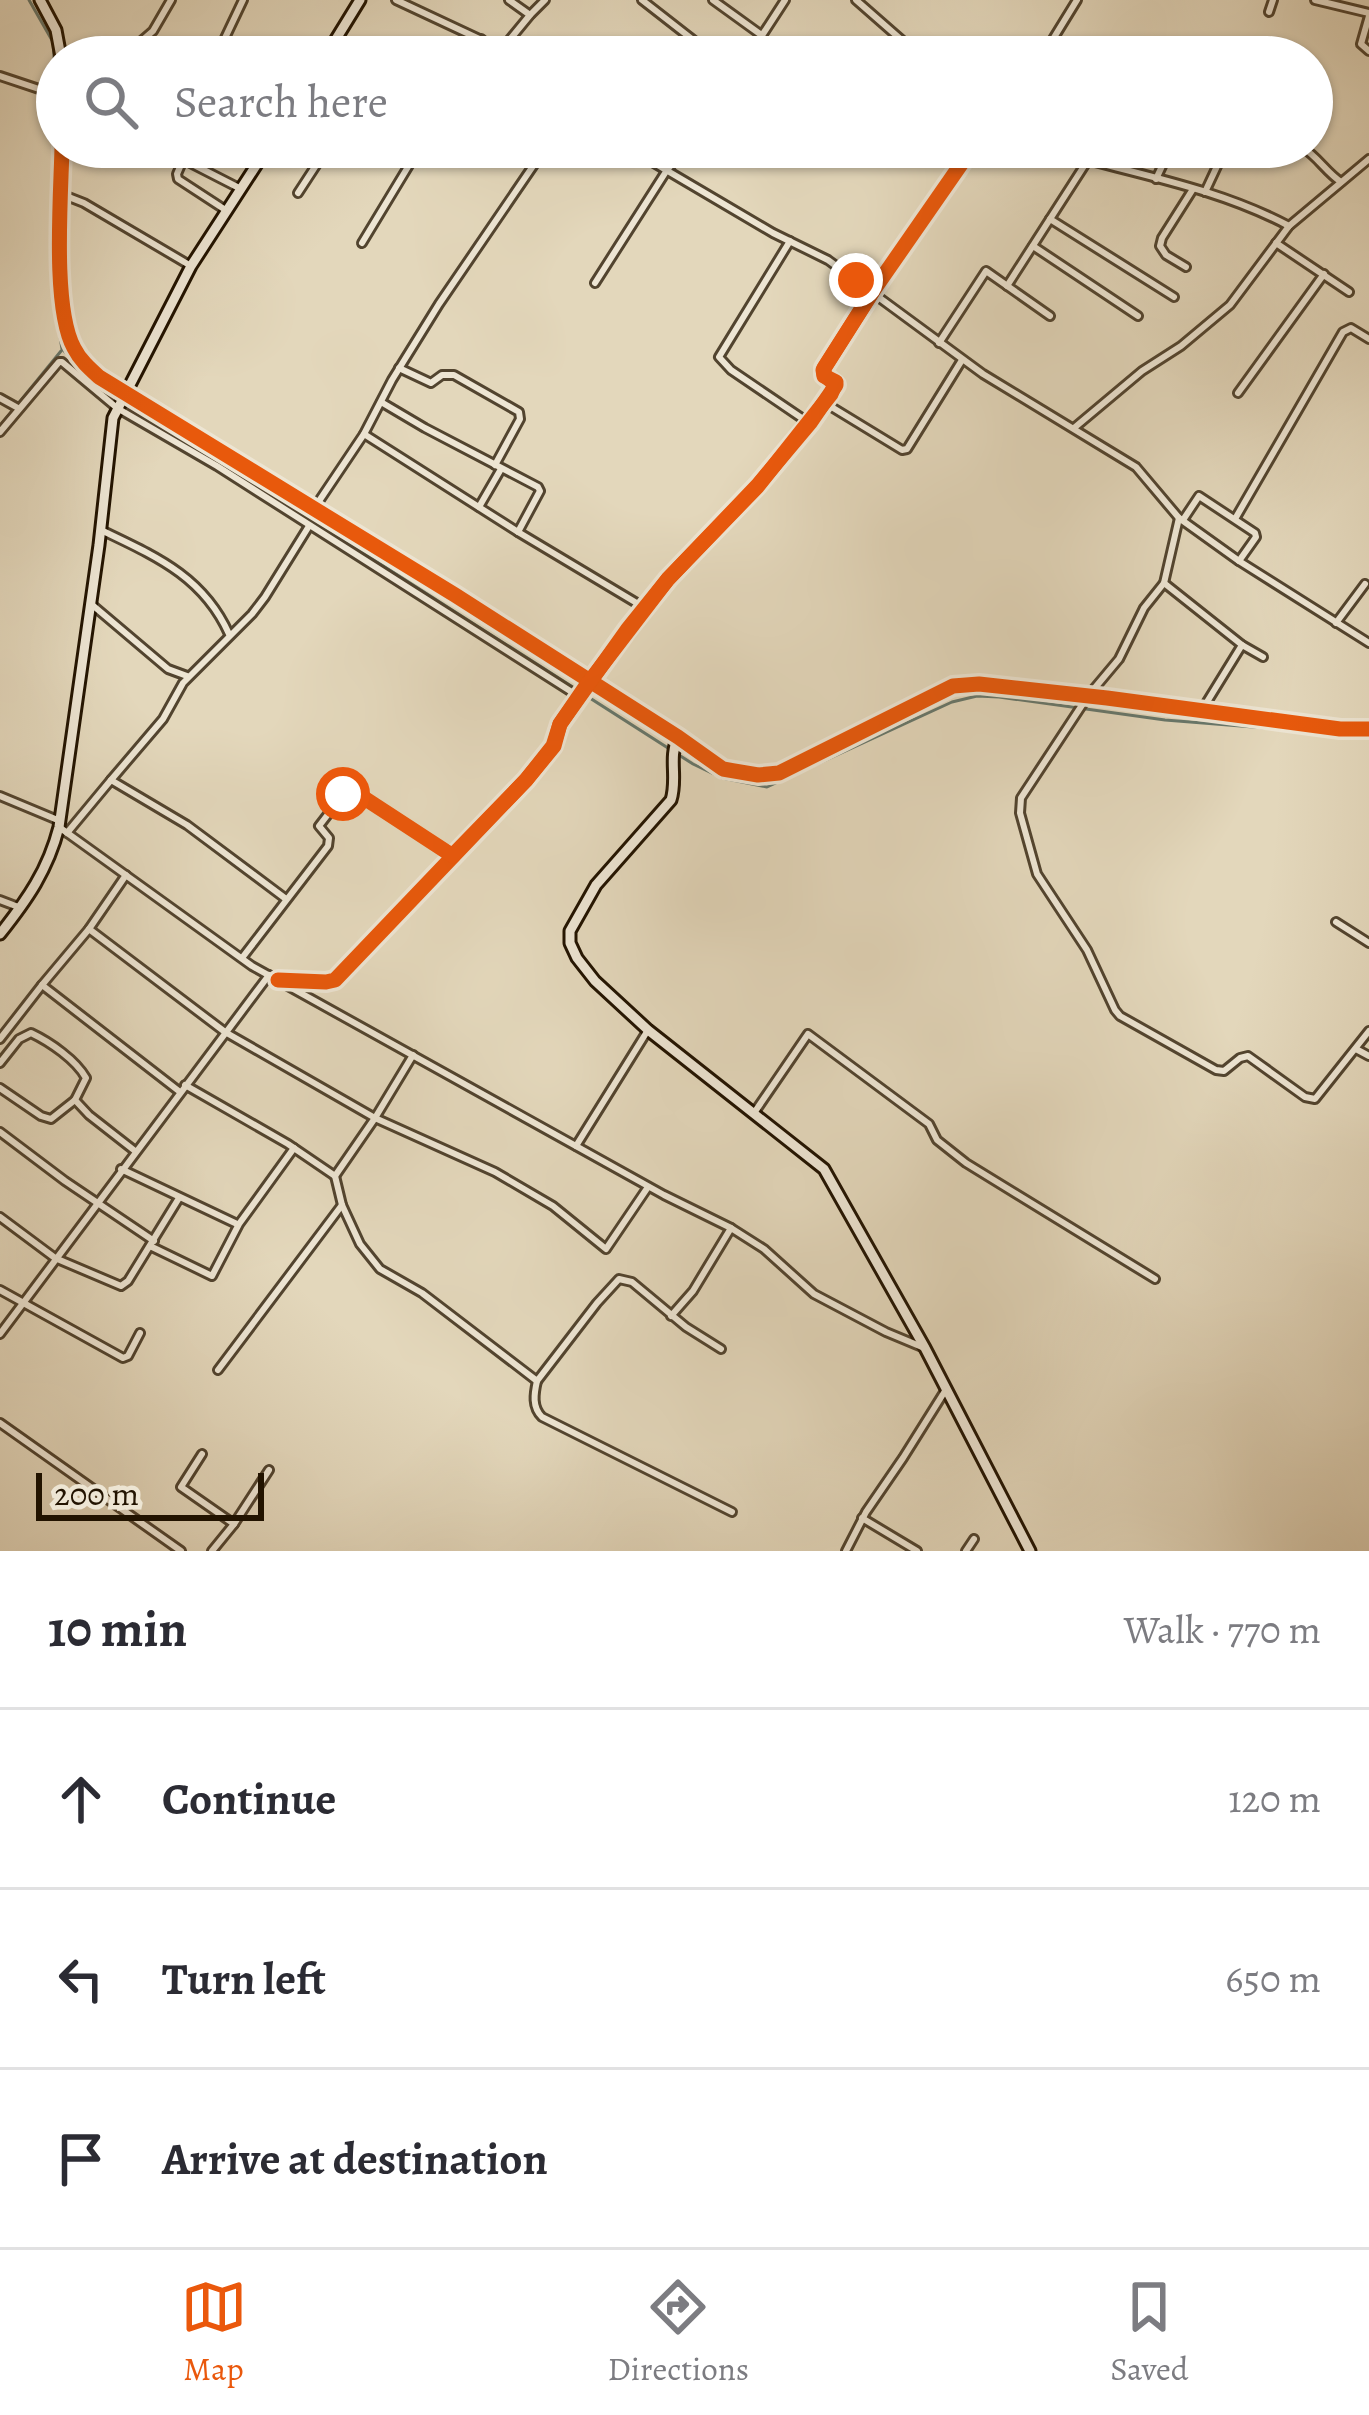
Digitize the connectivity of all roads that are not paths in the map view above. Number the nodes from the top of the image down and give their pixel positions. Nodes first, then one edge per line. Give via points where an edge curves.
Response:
1 (40, 0) edge
2 (171, 0) edge
3 (243, 0) edge
4 (360, 0) edge
5 (397, 0) edge
6 (509, 0) edge
7 (545, 0) edge
8 (642, 0) edge
9 (713, 0) edge
10 (785, 0) edge
11 (856, 0) edge
12 (1077, 0) edge
13 (1273, 0) edge
14 (1315, 0) edge
15 (1269, 12) dead end
16 (1369, 14) edge
17 (530, 15) junction
18 (760, 34) joint
19 (57, 36) edge
20 (148, 36) edge
21 (226, 36) edge
22 (338, 36) edge
23 (475, 36) edge
24 (513, 36) edge
25 (688, 36) edge
26 (897, 36) edge
27 (1055, 36) edge
28 (1369, 51) edge
29 (0, 76) edge
30 (36, 88) edge
31 (1369, 159) edge
32 (62, 168) edge
33 (180, 168) edge
34 (199, 168) edge
35 (254, 168) edge
36 (314, 168) edge
37 (407, 168) edge
38 (532, 168) edge
39 (664, 168) edge
40 (958, 168) edge
41 (1083, 168) edge
42 (1114, 168) edge
43 (1162, 168) edge
44 (1216, 168) edge
45 (1323, 168) edge
46 (667, 170) junction
47 (1156, 179) junction
48 (1342, 182) junction
49 (1193, 188) junction
50 (241, 189) junction
51 (1205, 192) junction
52 (298, 193) dead end
53 (61, 194) junction
54 (226, 211) junction
55 (1050, 219) junction
56 (1289, 226) junction
57 (790, 241) junction
58 (1276, 243) junction
59 (362, 244) dead end
60 (1033, 246) junction
61 (191, 266) junction
62 (1186, 267) dead end
63 (1324, 274) junction
64 (596, 283) dead end
65 (1007, 286) junction
66 (873, 291) junction
67 (1349, 292) dead end
68 (1174, 297) dead end
69 (1050, 316) dead end
70 (1138, 316) dead end
71 (1369, 339) edge
72 (939, 343) junction
73 (962, 360) junction
74 (399, 368) junction
75 (124, 393) junction
76 (1238, 393) dead end
77 (0, 398) edge
78 (381, 402) junction
79 (825, 403) junction
80 (17, 407) junction
81 (117, 408) junction
82 (810, 423) junction
83 (1074, 428) junction
84 (0, 431) edge
85 (364, 434) junction
86 (498, 467) junction
87 (479, 507) junction
88 (315, 508) junction
89 (1181, 519) junction
90 (1235, 519) junction
91 (309, 526) junction
92 (101, 530) junction
93 (518, 532) junction
94 (1239, 561) junction
95 (1164, 583) junction
96 (1365, 584) dead end
97 (90, 603) junction
98 (645, 608) junction
99 (1336, 622) junction
100 (230, 635) junction
101 (1369, 643) edge
102 (1242, 644) junction
103 (1263, 657) dead end
104 (188, 676) junction
105 (587, 684) junction
106 (579, 696) junction
107 (1083, 704) junction
108 (1202, 710) junction
109 (1369, 729) edge
110 (674, 744) junction
111 (111, 780) junction
112 (0, 796) edge
113 (62, 827) junction
114 (453, 856) junction
115 (126, 875) junction
116 (286, 898) junction
117 (0, 899) edge
118 (21, 908) junction
119 (1336, 922) dead end
120 (89, 929) junction
121 (0, 934) edge
122 (1369, 944) edge
123 (242, 958) junction
124 (268, 975) junction
125 (278, 980) junction
126 (42, 985) junction
127 (648, 1030) junction
128 (1369, 1031) edge
129 (225, 1032) junction
130 (2, 1035) edge
131 (20, 1039) junction
132 (1356, 1048) junction
133 (413, 1055) junction
134 (1369, 1056) edge
135 (0, 1063) edge
136 (0, 1088) edge
137 (182, 1089) junction
138 (75, 1100) junction
139 (754, 1113) junction
140 (375, 1118) junction
141 (0, 1132) edge
142 (576, 1146) junction
143 (294, 1148) junction
144 (135, 1151) junction
145 (121, 1169) junction
146 (335, 1176) junction
147 (649, 1186) junction
148 (179, 1198) junction
149 (96, 1203) junction
150 (342, 1205) junction
151 (0, 1217) edge
152 (238, 1224) junction
153 (731, 1228) junction
154 (152, 1244) junction
155 (55, 1258) junction
156 (1155, 1279) dead end
157 (0, 1290) edge
158 (23, 1302) junction
159 (670, 1316) junction
160 (0, 1334) edge
161 (140, 1334) dead end
162 (925, 1348) junction
163 (721, 1349) dead end
164 (218, 1370) dead end
165 (537, 1381) junction
166 (946, 1389) junction
167 (0, 1423) edge
168 (202, 1454) dead end
169 (269, 1470) dead end
170 (732, 1512) dead end
171 (862, 1518) junction
172 (234, 1524) junction
173 (974, 1539) dead end
174 (182, 1551) edge
175 (212, 1551) edge
176 (846, 1551) edge
177 (917, 1551) edge
178 (966, 1551) edge
179 (1030, 1551) edge

1 - 19 street
2 - 20 street
3 - 21 street
4 - 22 street
5 - 23 street
6 - 17 street
7 - 17 street
8 - 25 street
9 - 18 street
10 - 18 street
11 - 26 street
12 - 27 street
13 - 15 street
14 - 16 street
16 - 28 street via 1361,44
17 - 24 street
29 - 30 street
31 - 48 street
32 - 53 street
33 - 54 street via 178,178
34 - 50 street
35 - 50 street
36 - 52 street
37 - 59 street
38 - 74 street
39 - 46 street
40 - 66 street
41 - 55 street
42 - 47 street
43 - 47 street
44 - 51 street
45 - 48 street
46 - 57 street
46 - 64 street
47 - 49 street
48 - 56 street
49 - 51 street
49 - 62 street via 1160,246
50 - 54 street
51 - 56 street
53 - 61 street
53 - 75 street via 61,300 70,341 82,361
54 - 61 street
55 - 60 street
55 - 68 street
56 - 58 street
57 - 66 street
57 - 82 street via 719,357
58 - 63 street
58 - 83 street via 1230,305
60 - 65 street
60 - 70 street
61 - 75 street
63 - 67 street
63 - 76 street
65 - 69 street
65 - 72 street via 986,272
66 - 72 street
66 - 79 street via 823,370 836,385
71 - 90 street via 1345,329
72 - 73 street
73 - 79 street via 908,449
73 - 83 street
74 - 78 street
74 - 86 street via 430,383 454,375 520,412
75 - 81 street
75 - 88 street
77 - 80 street
78 - 85 street
78 - 86 street
79 - 82 street
80 - 81 street via 58,362
80 - 84 street
81 - 91 street
81 - 92 street
82 - 98 street
83 - 89 street via 1136,467
85 - 87 street
85 - 88 street
86 - 87 street
86 - 93 street via 540,488
87 - 93 street
88 - 105 street
89 - 90 street via 1199,496
89 - 94 street
89 - 95 street
90 - 94 street via 1257,536
91 - 100 street via 265,597
91 - 106 street
92 - 97 street
92 - 100 street via 188,579
93 - 98 street
94 - 99 street
95 - 102 street
95 - 107 street
96 - 99 street
97 - 104 street via 168,669
97 - 113 street
98 - 105 street
99 - 101 street
100 - 104 street
102 - 103 street
102 - 108 street
104 - 111 street
105 - 106 street
105 - 110 street
106 - 114 street via 554,746
107 - 108 street
107 - 110 street via 953,686 779,773 758,776
107 - 132 street via 1019,809 1037,874 1088,950 1117,1013 1219,1071 1250,1057 1309,1099
108 - 109 street
110 - 127 street via 671,800 596,885 570,931 595,981
111 - 113 street
111 - 116 street
112 - 113 street
113 - 115 street
113 - 118 street
114 - 116 street via 346,791 319,826 328,845
114 - 125 street via 335,980
115 - 120 street
115 - 123 street
116 - 123 street
117 - 118 street
118 - 121 street
119 - 122 street
120 - 126 street
120 - 129 street
123 - 124 street
124 - 125 street
124 - 129 street
125 - 133 street
126 - 130 street
126 - 137 street
127 - 139 street
127 - 142 street
128 - 132 street
129 - 137 street
129 - 140 street
130 - 131 street
131 - 135 street
131 - 138 street via 37,1035 81,1069 86,1078
132 - 134 street
133 - 140 street
133 - 142 street
136 - 138 street via 46,1119
137 - 143 street
137 - 144 street
138 - 144 street
139 - 156 street via 808,1034 929,1124 966,1163
139 - 162 street via 824,1169
140 - 146 street
140 - 147 street via 495,1172 605,1249
141 - 149 street
142 - 147 street
143 - 146 street
143 - 152 street
144 - 145 street
145 - 148 street
145 - 149 street
146 - 150 street
147 - 153 street
148 - 152 street
148 - 154 street
149 - 154 street
149 - 155 street
150 - 164 street
150 - 165 street via 380,1269
151 - 155 street
152 - 154 street via 212,1276
153 - 159 street
153 - 162 street via 814,1294
154 - 155 street via 121,1286
155 - 158 street
157 - 158 street
158 - 160 street
158 - 161 street via 123,1358
159 - 163 street
159 - 165 street via 619,1279
162 - 166 street
165 - 170 street via 542,1417
166 - 171 street
166 - 179 street
167 - 174 street
168 - 172 street via 181,1487
169 - 172 street
171 - 176 street
171 - 177 street
172 - 175 street
173 - 178 street

